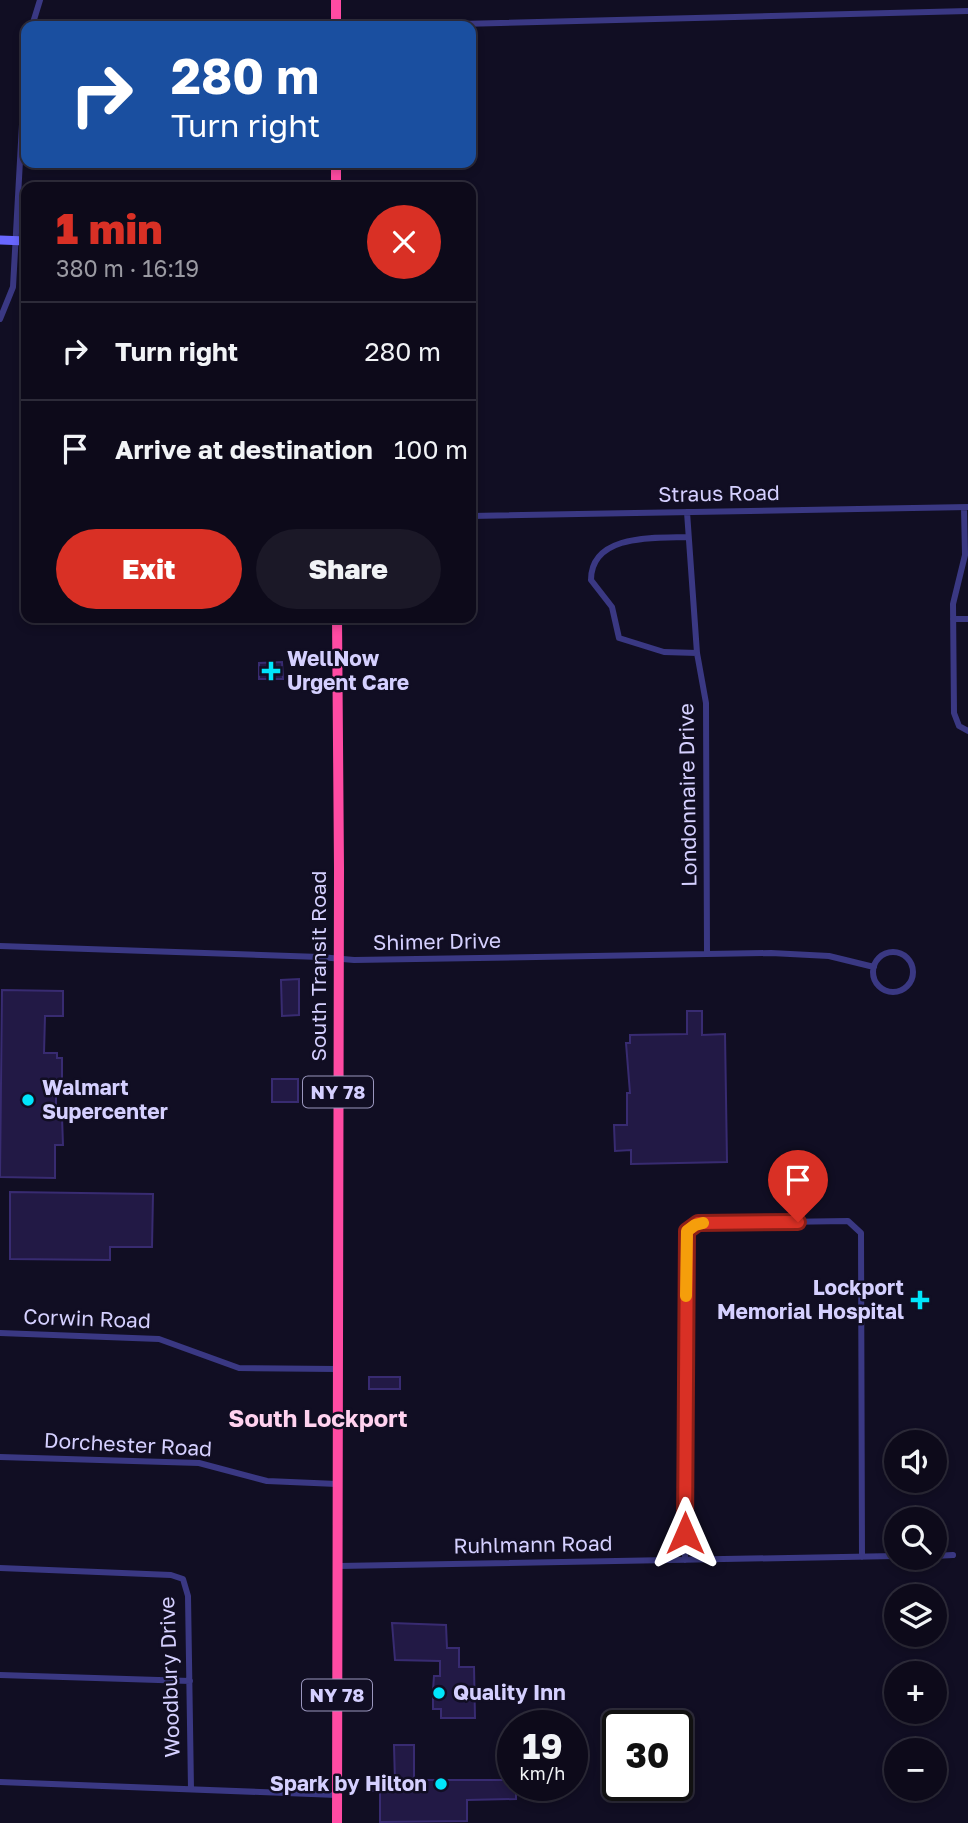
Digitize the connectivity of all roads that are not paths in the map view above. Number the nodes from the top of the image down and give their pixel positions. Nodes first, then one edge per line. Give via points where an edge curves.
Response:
1 (40, 0) edge
2 (337, 0) edge
3 (968, 11) edge
4 (34, 21) edge
5 (337, 21) edge
6 (476, 24) edge
7 (21, 138) edge
8 (0, 240) edge
9 (15, 241) junction
10 (21, 241) edge
11 (0, 318) edge
12 (966, 508) edge
13 (687, 512) junction
14 (476, 516) edge
15 (688, 537) junction
16 (953, 619) junction
17 (968, 619) edge
18 (337, 623) edge
19 (697, 653) junction
20 (968, 731) edge
21 (0, 946) edge
22 (707, 953) junction
23 (337, 958) junction
24 (874, 967) junction
25 (0, 1334) edge
26 (336, 1369) junction
27 (0, 1457) edge
28 (337, 1485) junction
29 (947, 1555) edge
30 (953, 1555) dead end
31 (884, 1556) edge
32 (862, 1557) junction
33 (685, 1560) junction
34 (338, 1566) junction
35 (0, 1568) edge
36 (0, 1675) edge
37 (190, 1681) junction
38 (0, 1782) edge
39 (191, 1789) junction
40 (337, 1795) junction
41 (337, 1823) edge

1 - 4 street
2 - 5 highway
3 - 6 street
7 - 9 street
8 - 9 street
9 - 10 street
9 - 11 street via 13,286
12 - 13 street, Straus Road
12 - 16 street via 965,555
13 - 14 street, Straus Road
13 - 15 street, Londonnaire Drive
15 - 19 street, Londonnaire Drive
15 - 19 street via 622,541 596,562 592,580 612,607 619,638 664,652
16 - 17 street
16 - 20 street via 954,713 959,726
18 - 23 highway, South Transit Road / NY 78
19 - 22 street, Londonnaire Drive via 706,704
21 - 23 street, Shimer Drive
22 - 23 street, Shimer Drive
22 - 24 street, Shimer Drive via 806,954
23 - 26 highway, South Transit Road / NY 78
24 - 24 street via 878,985 889,991 901,990 913,975 910,962 901,954 882,956
25 - 26 street, Corwin Road via 159,1339 239,1368
26 - 28 highway, South Transit Road / NY 78
27 - 28 street, Dorchester Road via 199,1463 267,1481
28 - 34 highway, South Transit Road / NY 78
29 - 30 street
31 - 32 street, Ruhlmann Road
32 - 33 street, Ruhlmann Road
32 - 33 street via 861,1233 848,1221 698,1223 686,1236
33 - 34 street, Ruhlmann Road
34 - 40 highway, NY 78
35 - 37 street, Woodbury Drive via 171,1575 183,1580 188,1596
36 - 37 street
37 - 39 street, Woodbury Drive
38 - 39 street
39 - 40 street
40 - 41 highway, NY 78

